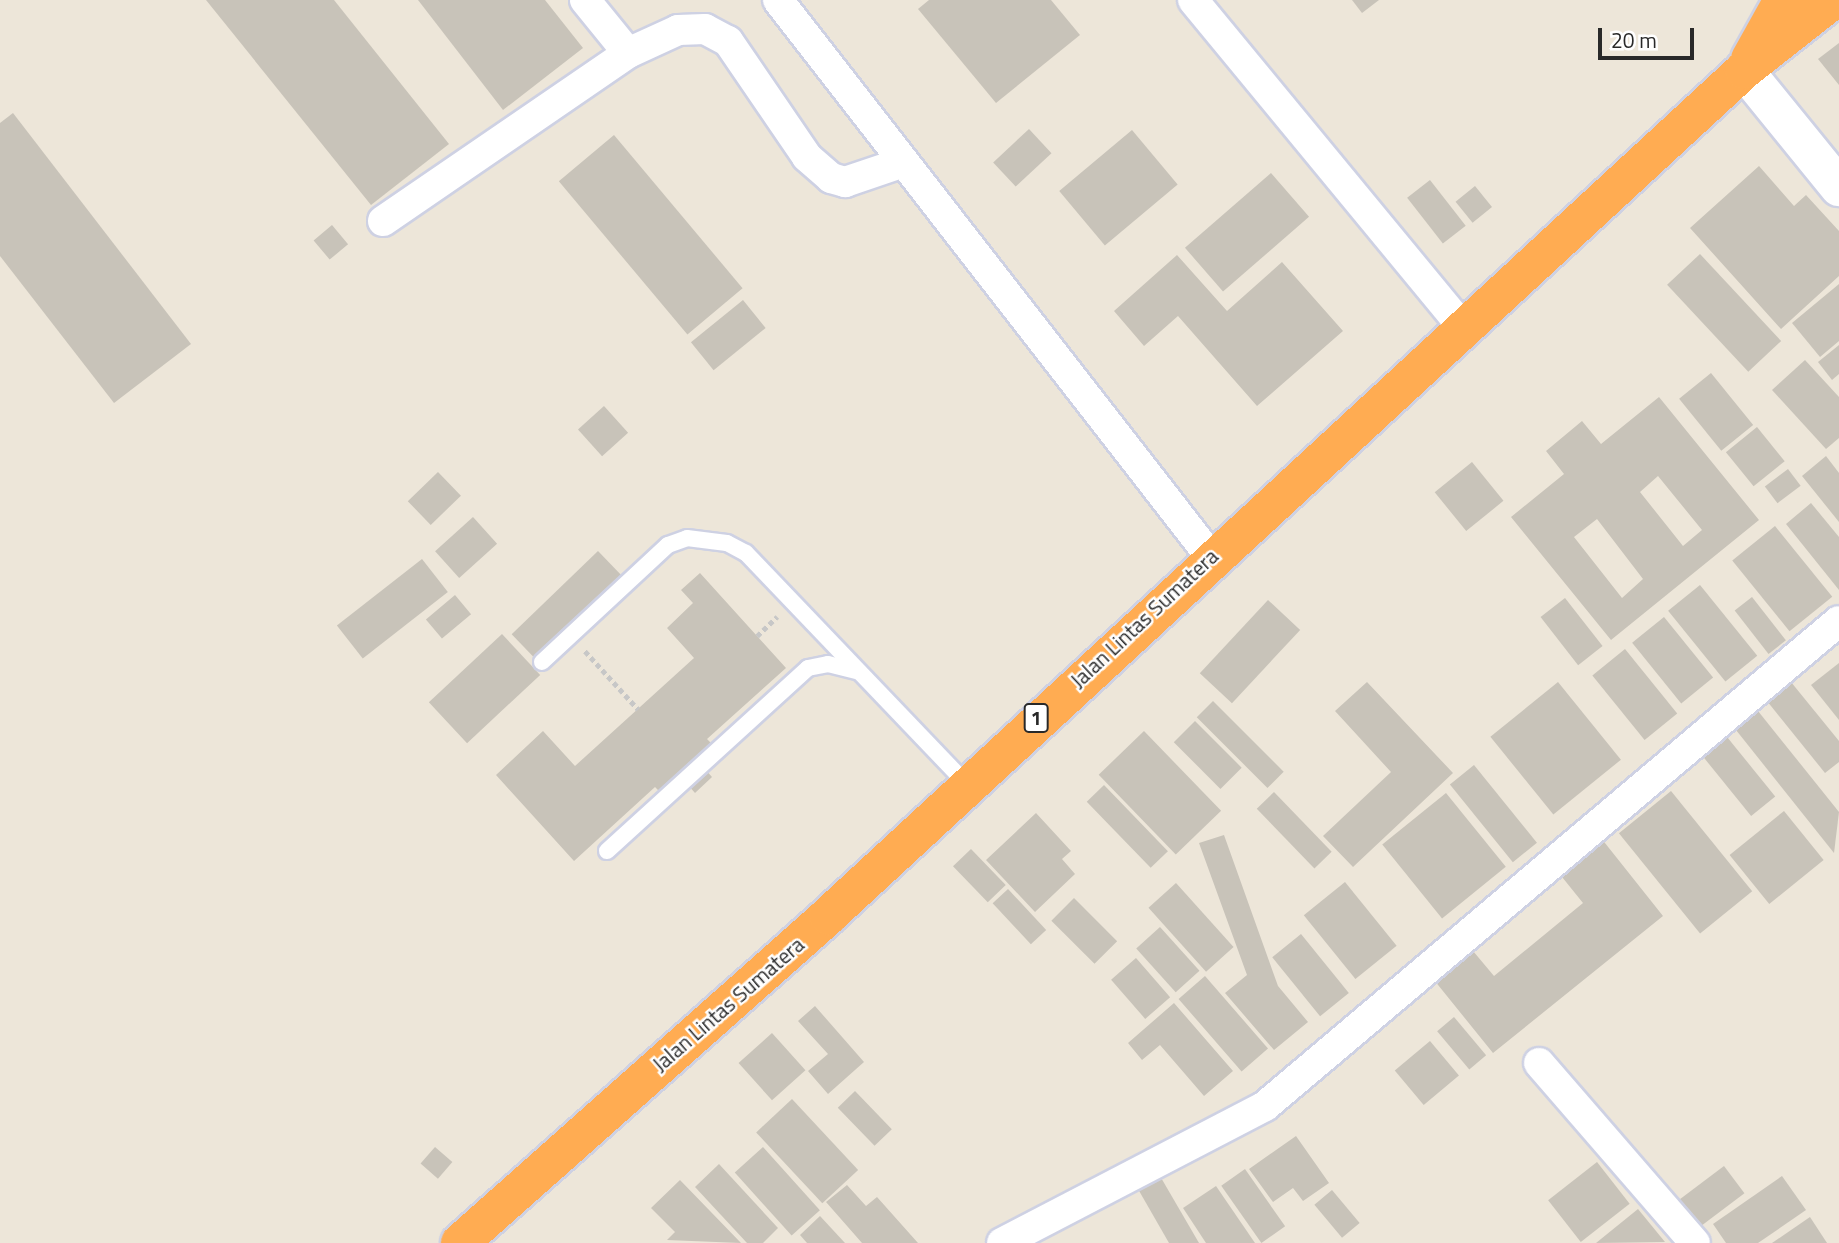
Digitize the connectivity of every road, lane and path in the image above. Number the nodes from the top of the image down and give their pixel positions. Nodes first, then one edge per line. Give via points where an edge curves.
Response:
1 (585, 0) edge
2 (778, 0) edge
3 (1193, 0) edge
4 (1783, 0) edge
5 (1833, 0) edge
6 (628, 53) junction
7 (1744, 70) junction
8 (904, 162) junction
9 (1839, 187) edge
10 (383, 221) dead end
11 (1465, 330) junction
12 (1211, 556) junction
13 (1839, 621) edge
14 (570, 635) junction
15 (542, 662) dead end
16 (860, 672) junction
17 (638, 709) dead end
18 (966, 783) junction
19 (607, 851) dead end
20 (1539, 1063) dead end
21 (460, 1243) edge
22 (1002, 1243) edge
23 (1695, 1243) edge

1 - 6 street
2 - 8 street
3 - 11 street
4 - 7 highway
5 - 7 highway
6 - 8 street via 678,30 705,29 728,41 807,157 831,178 845,182
6 - 10 street
7 - 9 street
7 - 11 highway, Jalan Lintas Sumatera / 1
8 - 12 street
11 - 12 highway, Jalan Lintas Sumatera / 1
12 - 18 highway, Jalan Lintas Sumatera / 1
13 - 22 street via 1265,1106
14 - 15 lane
14 - 16 lane via 668,545 708,538 746,553
14 - 17 path
16 - 18 lane
16 - 19 lane via 828,664 808,668
18 - 21 highway, Jalan Lintas Sumatera / 1 via 828,916
20 - 23 street

